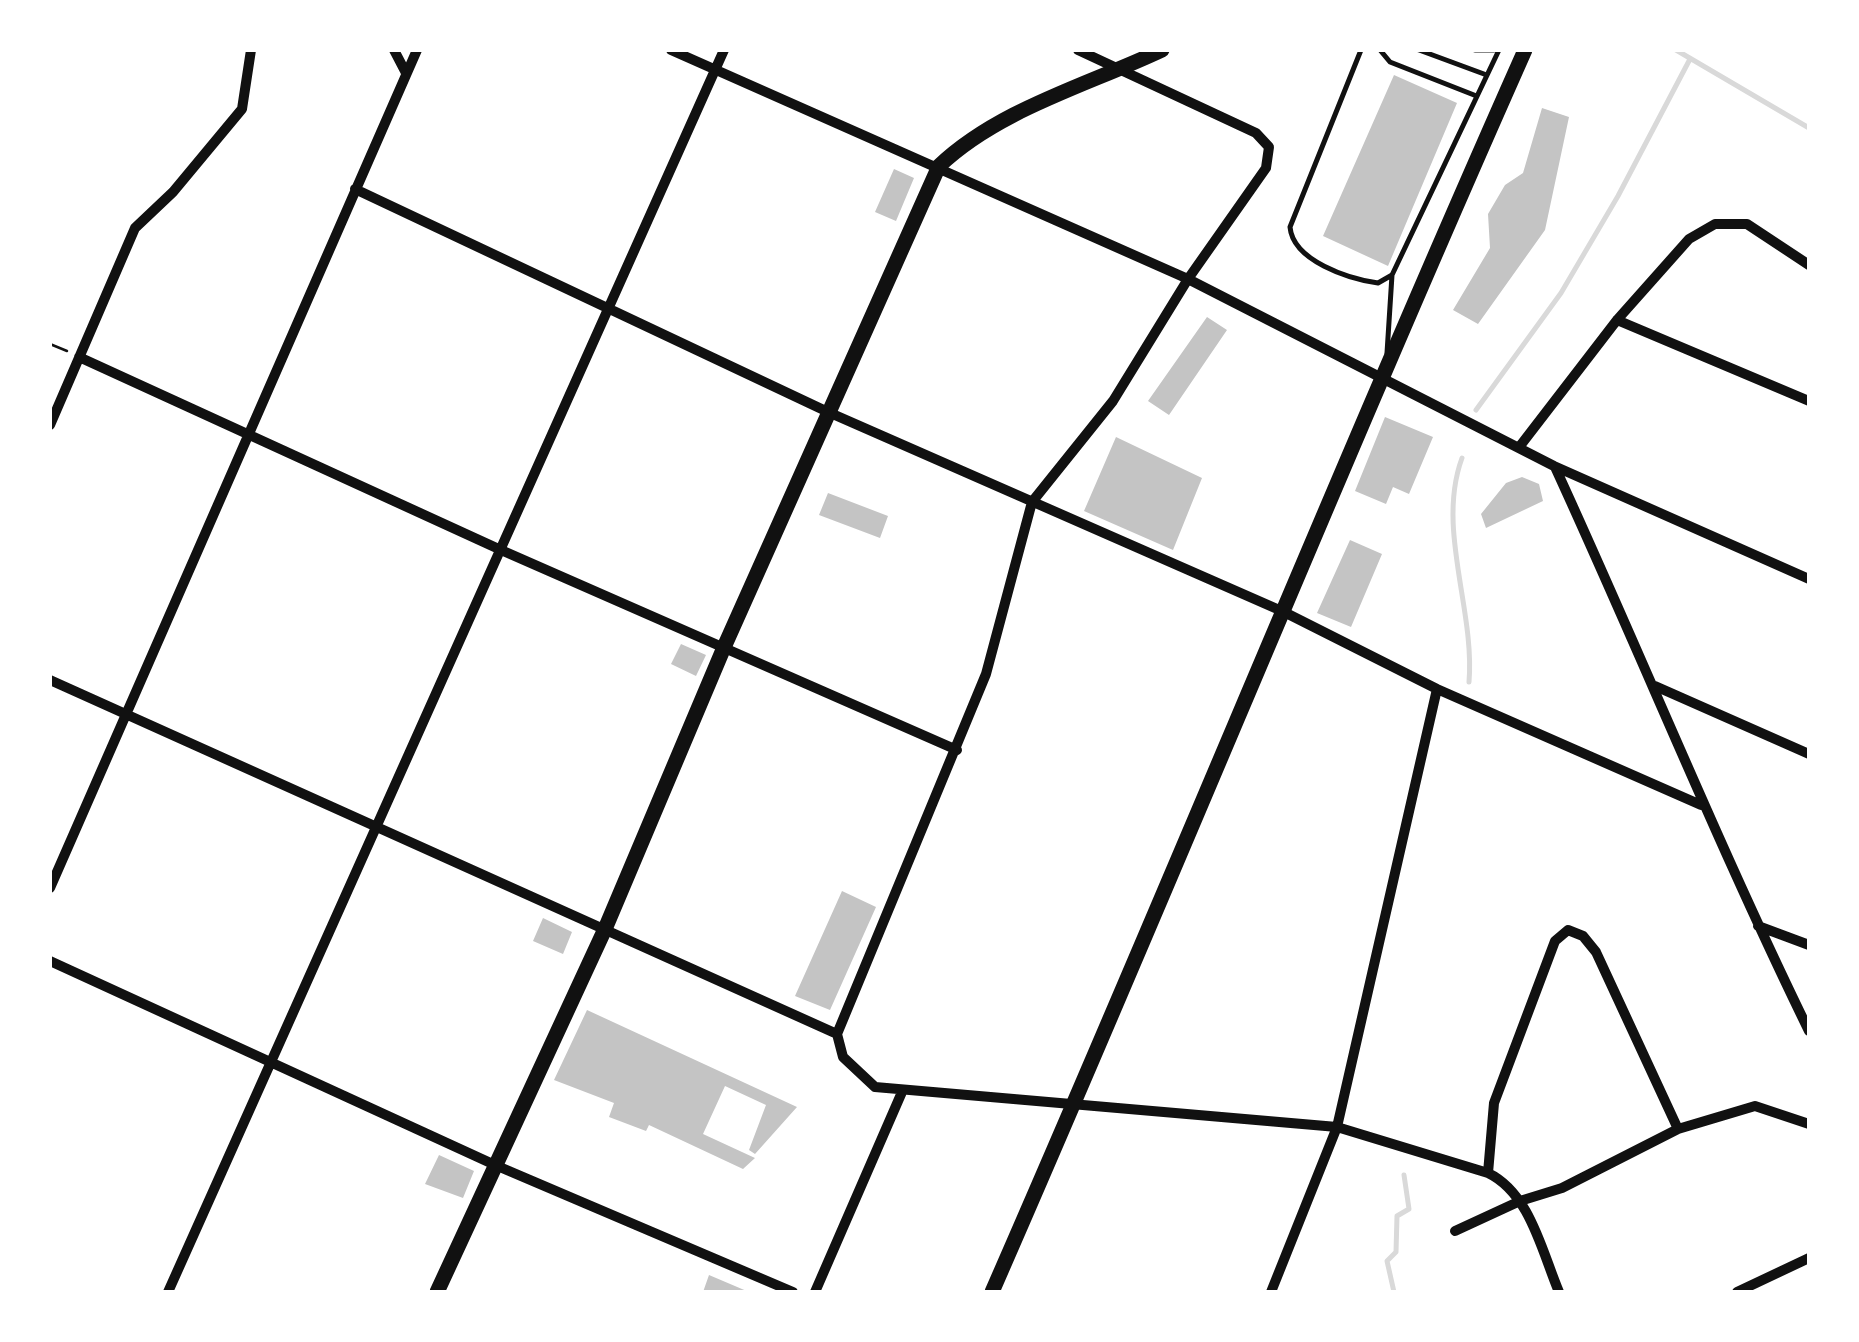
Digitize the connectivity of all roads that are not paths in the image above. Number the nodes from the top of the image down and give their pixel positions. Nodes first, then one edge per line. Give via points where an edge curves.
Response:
1 (250, 50) edge
2 (394, 50) edge
3 (416, 50) edge
4 (671, 50) edge
5 (724, 50) edge
6 (1078, 50) edge
7 (1162, 50) edge
8 (1361, 50) edge
9 (1380, 50) edge
10 (1418, 50) edge
11 (1475, 50) edge
12 (1496, 50) edge
13 (1525, 50) edge
14 (1104, 55) edge
15 (716, 69) junction
16 (1121, 70) junction
17 (406, 72) junction
18 (1484, 74) junction
19 (1474, 95) junction
20 (939, 166) junction
21 (355, 189) junction
22 (1809, 266) edge
23 (1392, 275) junction
24 (1188, 279) junction
25 (610, 309) junction
26 (1617, 320) junction
27 (79, 357) junction
28 (1383, 372) junction
29 (1809, 401) edge
30 (828, 412) junction
31 (50, 425) edge
32 (250, 435) junction
33 (1520, 446) junction
34 (1554, 466) junction
35 (1032, 502) junction
36 (502, 550) junction
37 (1809, 579) edge
38 (1284, 612) junction
39 (725, 645) junction
40 (50, 680) edge
41 (1655, 686) junction
42 (1437, 689) junction
43 (125, 713) junction
44 (957, 750) junction
45 (1809, 754) edge
46 (1701, 805) junction
47 (379, 828) junction
48 (50, 888) edge
49 (1757, 925) junction
50 (604, 929) junction
51 (1809, 945) edge
52 (50, 961) edge
53 (1809, 1030) edge
54 (836, 1034) junction
55 (271, 1062) junction
56 (902, 1092) junction
57 (1074, 1105) junction
58 (1809, 1124) edge
59 (1337, 1127) junction
60 (1678, 1130) junction
61 (495, 1166) junction
62 (1488, 1173) junction
63 (1520, 1201) junction
64 (1455, 1231) dead end
65 (1809, 1258) edge
66 (766, 1286) edge
67 (168, 1292) edge
68 (437, 1292) edge
69 (793, 1292) edge
70 (815, 1292) edge
71 (992, 1292) edge
72 (1271, 1292) edge
73 (1560, 1292) edge
74 (1737, 1292) edge

1 - 27 street via 242,109 135,228
2 - 17 street
3 - 17 street
4 - 15 street
5 - 15 street
6 - 14 street
7 - 16 main road
8 - 23 lane via 1291,236 1310,259 1369,282
9 - 19 lane via 1390,62
10 - 18 lane
11 - 12 lane
12 - 18 lane
13 - 28 main road
14 - 16 street
15 - 20 street
15 - 25 street
16 - 20 main road via 994,125
16 - 24 street via 1256,133 1269,147 1266,168
17 - 21 street
18 - 19 lane
19 - 23 lane
20 - 24 street
20 - 30 main road
21 - 25 street
21 - 32 street
22 - 26 street via 1747,224 1715,224 1689,239
23 - 28 lane
24 - 28 street
24 - 35 street via 1114,401
25 - 30 street
25 - 36 street
26 - 29 street
26 - 33 street
27 - 31 street
27 - 32 street
28 - 33 street
28 - 38 main road
30 - 35 street
30 - 39 main road
32 - 36 street
32 - 43 street
33 - 34 street
34 - 37 street
34 - 41 street
35 - 38 street
35 - 44 street via 986,674
36 - 39 street
36 - 47 street
38 - 42 street
38 - 57 main road
39 - 44 street
39 - 50 main road
40 - 43 street
41 - 45 street
41 - 46 street
42 - 46 street
42 - 59 street
43 - 47 street
43 - 48 street
44 - 54 street
46 - 49 street
47 - 50 street
47 - 55 street
49 - 51 street
49 - 53 street
50 - 54 street
50 - 61 main road
52 - 55 street
54 - 56 street via 855,1073 875,1087
55 - 61 street
55 - 67 street
56 - 57 street
56 - 70 street
57 - 59 street
57 - 71 main road
58 - 60 street via 1754,1106
59 - 62 street
59 - 72 street
60 - 62 street via 1596,952 1568,930 1555,941 1494,1103
60 - 63 street via 1562,1188
61 - 66 street
61 - 68 main road
62 - 63 street
63 - 64 street
63 - 73 street
65 - 74 street
66 - 69 street

